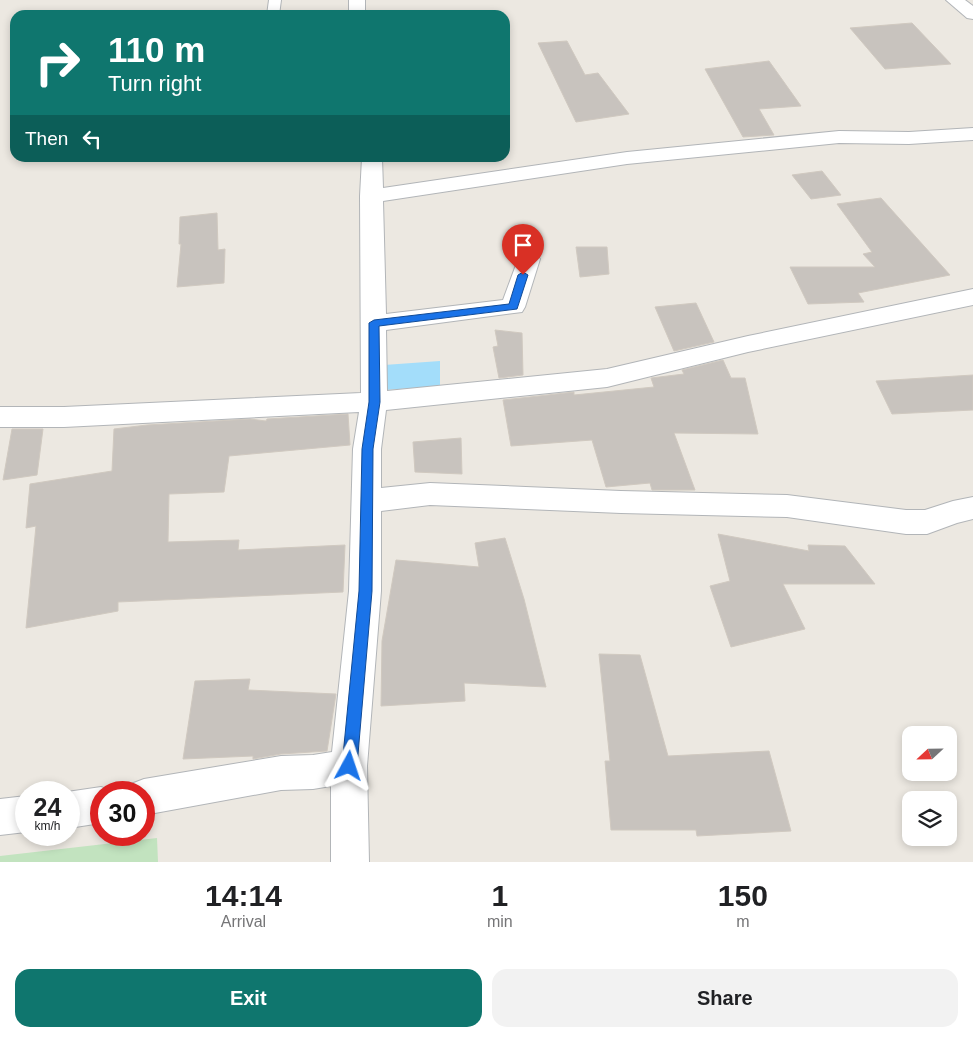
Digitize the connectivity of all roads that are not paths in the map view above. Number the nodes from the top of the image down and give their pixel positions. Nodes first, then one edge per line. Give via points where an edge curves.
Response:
1 (954, 0) edge
2 (973, 14) edge
3 (973, 134) edge
4 (372, 162) edge
5 (371, 196) junction
6 (528, 259) dead end
7 (973, 297) edge
8 (374, 323) junction
9 (374, 402) junction
10 (0, 417) edge
11 (367, 501) junction
12 (973, 508) edge
13 (349, 766) junction
14 (155, 795) edge
15 (15, 815) edge
16 (0, 817) edge
17 (350, 862) edge

1 - 2 street
3 - 5 street via 909,138 839,137 627,158
4 - 5 street
5 - 8 street
6 - 8 street via 513,306
7 - 9 street via 748,344 607,378
8 - 9 street
9 - 10 street via 64,417
9 - 11 street via 367,449
11 - 12 street via 430,494 787,506 906,522 927,522
11 - 13 street via 365,591
13 - 14 street via 273,774
13 - 17 street
15 - 16 street

